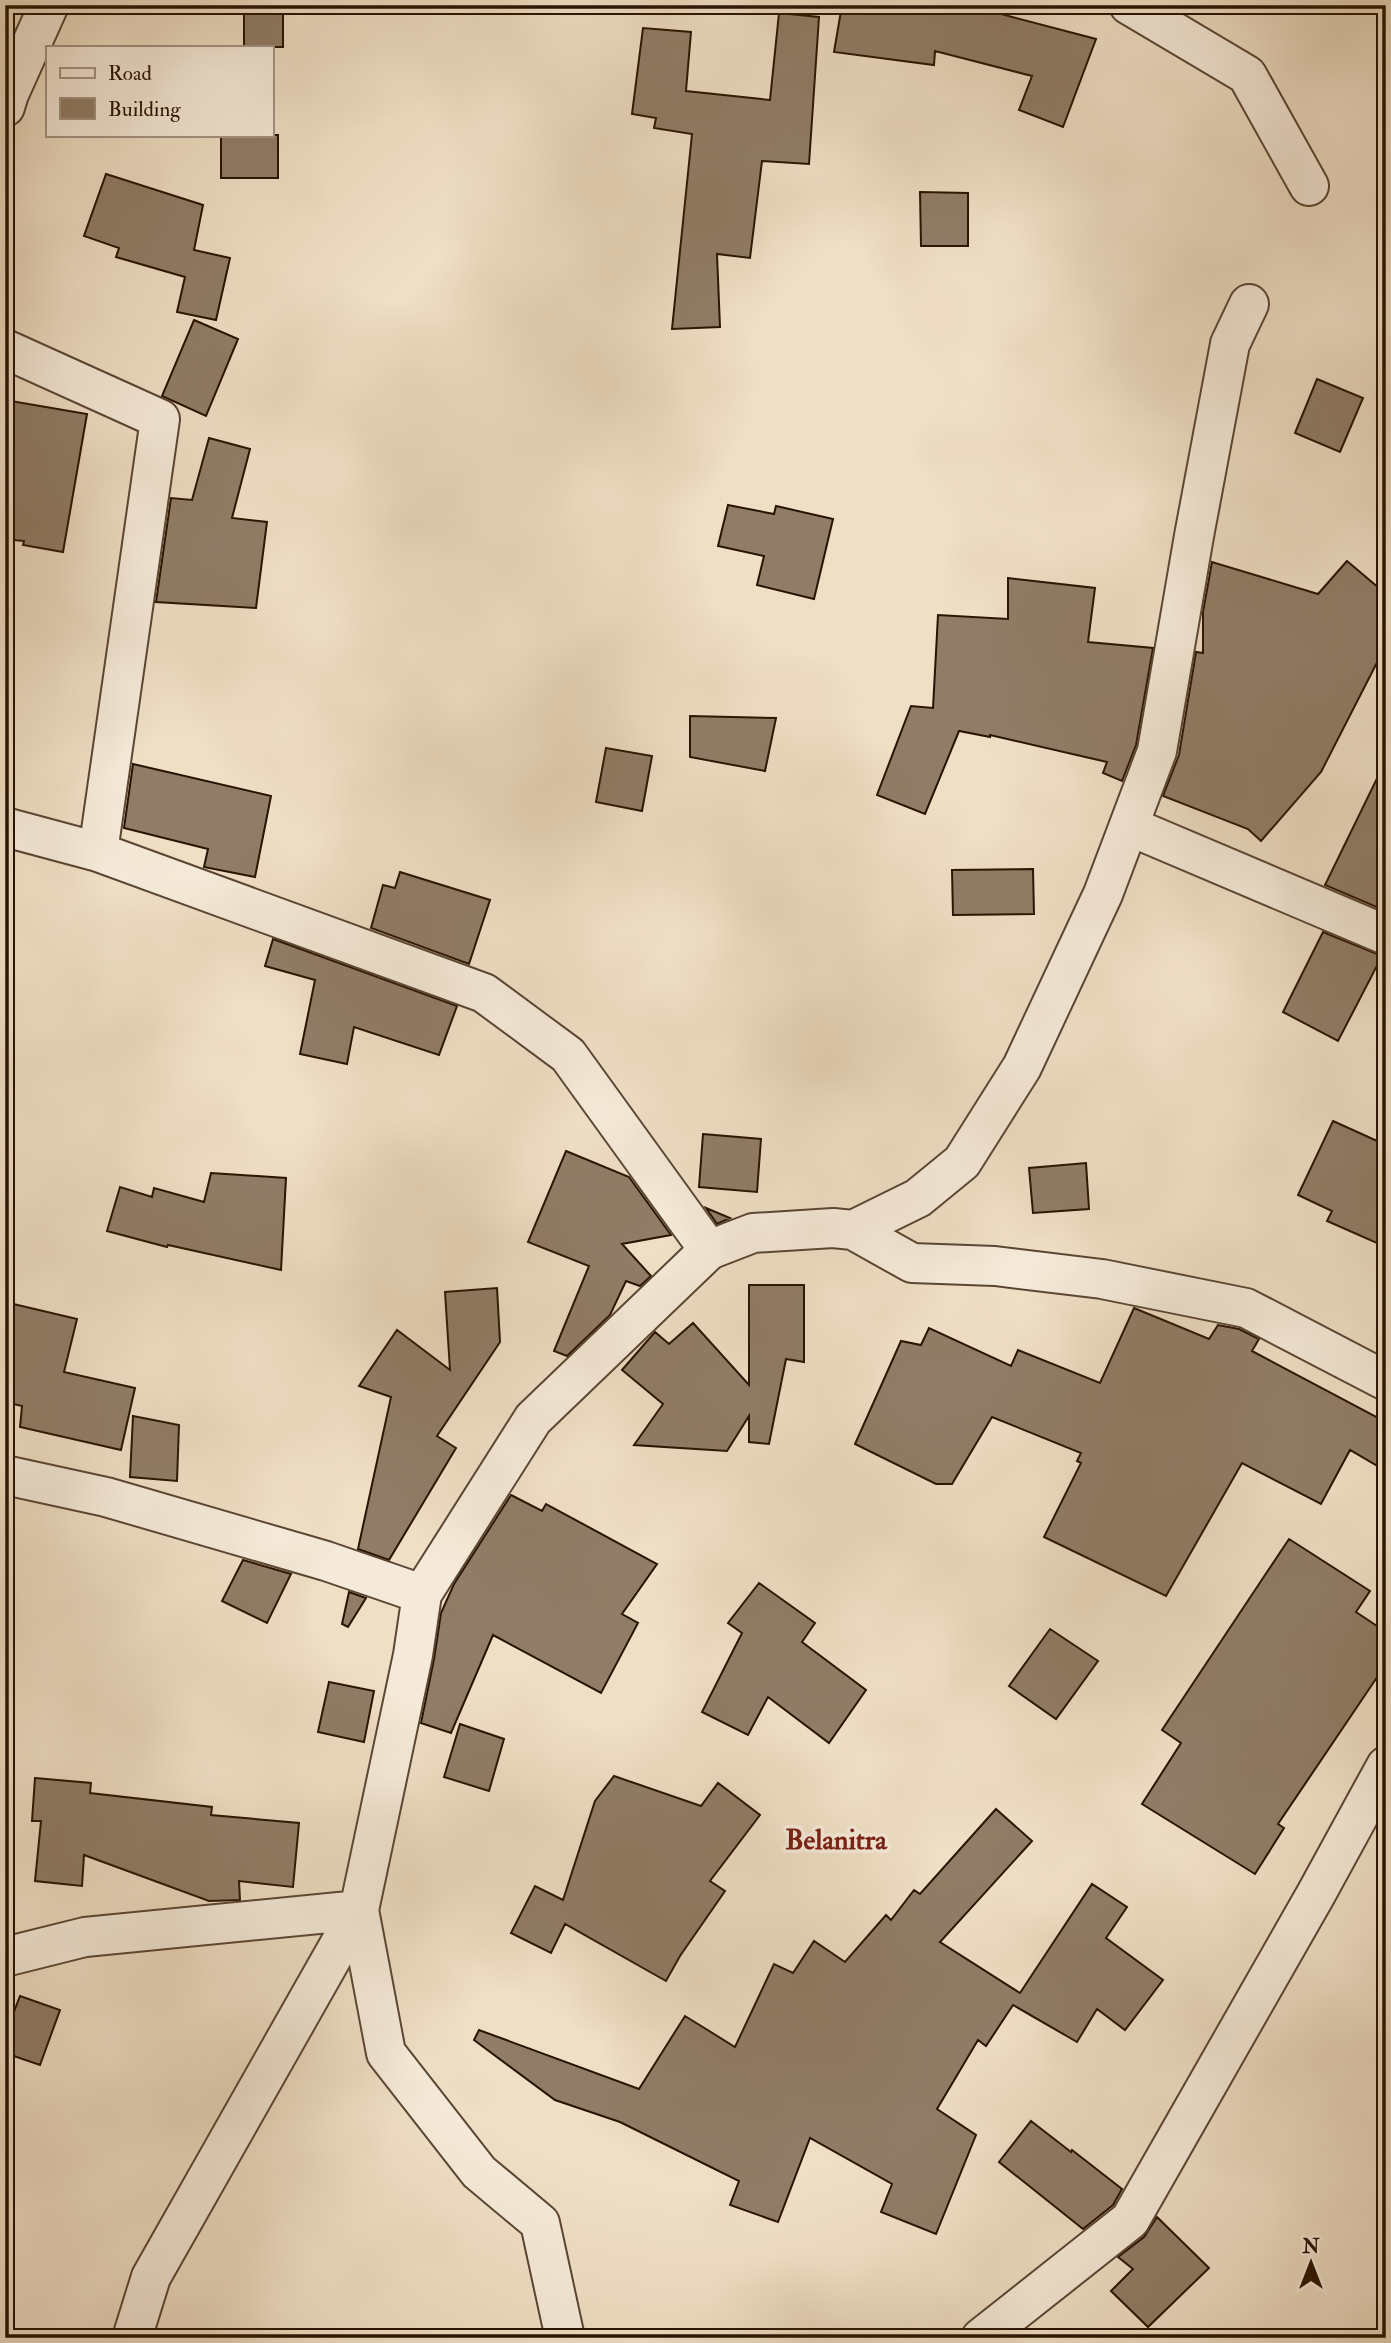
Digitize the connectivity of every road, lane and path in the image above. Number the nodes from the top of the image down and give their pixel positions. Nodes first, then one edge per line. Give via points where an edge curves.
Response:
1 (49, 5) edge
2 (1129, 5) edge
3 (5, 107) edge
4 (1309, 186) dead end
5 (1249, 304) dead end
6 (5, 349) edge
7 (1129, 826) junction
8 (5, 827) edge
9 (98, 852) junction
10 (1386, 935) edge
11 (853, 1230) junction
12 (709, 1250) junction
13 (1386, 1381) edge
14 (5, 1475) edge
15 (422, 1594) junction
16 (1386, 1766) edge
17 (359, 1910) junction
18 (5, 1957) edge
19 (132, 2338) edge
20 (565, 2338) edge
21 (981, 2338) edge

1 - 3 street
2 - 4 street via 1247,75
5 - 7 street via 1230,344 1157,751
6 - 9 street via 160,419
7 - 10 street
7 - 11 street via 1103,894 1022,1068 962,1162 918,1198
8 - 9 street
9 - 12 street via 484,993 568,1055
11 - 12 street via 753,1233
11 - 13 street via 912,1263 995,1266 1102,1279 1246,1308
12 - 15 street via 533,1419
14 - 15 street via 106,1497
15 - 17 street
16 - 21 street via 1130,2220
17 - 18 street via 85,1937
17 - 19 street via 151,2277
17 - 20 street via 386,2053 479,2172 540,2223

